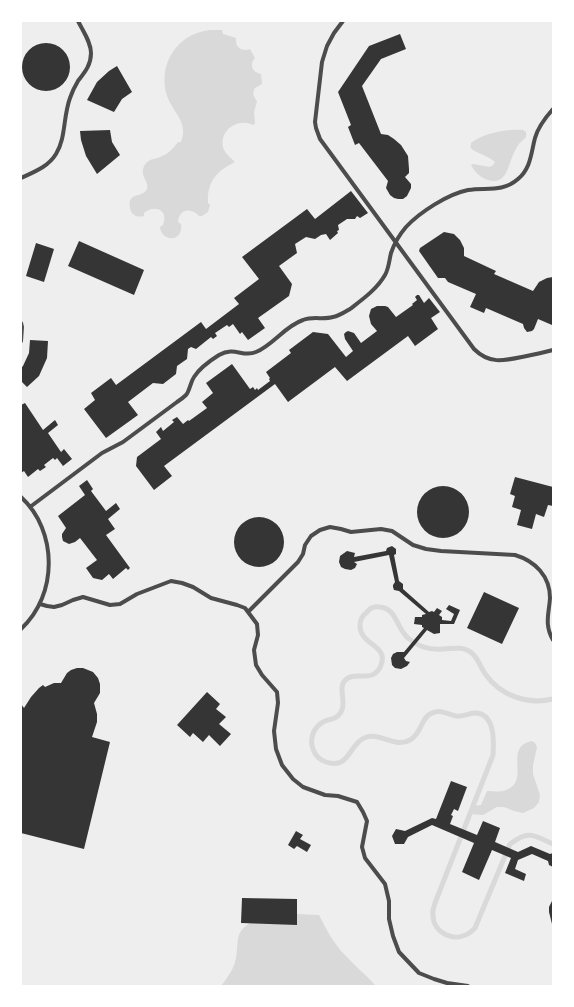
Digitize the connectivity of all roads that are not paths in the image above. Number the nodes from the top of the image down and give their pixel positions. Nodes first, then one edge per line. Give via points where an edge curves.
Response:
1 (78, 21) edge
2 (343, 21) edge
3 (553, 110) edge
4 (21, 178) edge
5 (21, 323) edge
6 (21, 341) edge
7 (553, 350) edge
8 (21, 497) edge
9 (30, 507) junction
10 (40, 604) junction
11 (248, 612) junction
12 (21, 629) edge
13 (553, 640) edge
14 (468, 986) edge

1 - 4 lane via 89,43 90,62 68,102 60,145 49,163
2 - 7 lane via 327,46 322,62 315,122 320,139 479,354 500,361
3 - 9 lane via 542,121 531,160 520,178 499,189 466,190 455,194 413,220 397,241 385,275 373,291 350,309 333,317 314,317 296,322 256,352 234,351 220,355 194,377 186,395
5 - 6 lane
8 - 9 lane
9 - 10 lane via 41,525 49,555 49,570
10 - 11 lane via 54,607 83,597 110,605 120,604 171,581 246,608
10 - 12 lane
11 - 13 lane via 298,562 311,536 320,530 330,527 351,532 381,529 392,531 413,545 426,549 526,558 541,572 549,588 547,618
11 - 14 lane via 257,624 256,665 277,692 274,731 282,766 303,787 357,802 367,821 362,847 365,858 385,884 392,936 399,952 419,972 447,983

